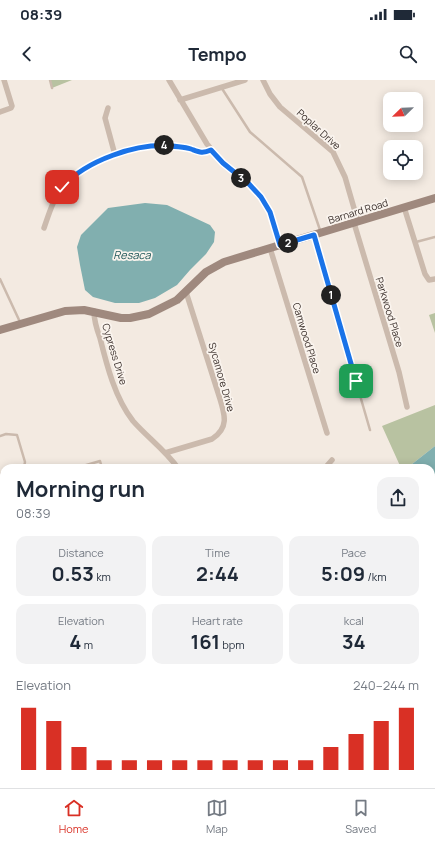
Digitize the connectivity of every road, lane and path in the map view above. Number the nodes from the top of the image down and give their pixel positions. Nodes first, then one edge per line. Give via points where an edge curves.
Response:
1 (4, 80) edge
2 (50, 80) edge
3 (169, 80) edge
4 (245, 80) edge
5 (262, 80) edge
6 (221, 86) junction
7 (52, 88) dead end
8 (180, 100) junction
9 (108, 108) dead end
10 (0, 112) edge
11 (211, 150) junction
12 (115, 155) junction
13 (435, 198) edge
14 (404, 207) junction
15 (356, 222) junction
16 (44, 228) dead end
17 (318, 234) junction
18 (435, 237) edge
19 (415, 242) junction
20 (280, 245) junction
21 (270, 248) junction
22 (0, 279) edge
23 (435, 279) edge
24 (186, 292) junction
25 (94, 311) junction
26 (21, 324) junction
27 (0, 330) edge
28 (407, 407) dead end
29 (370, 430) dead end
30 (327, 433) dead end
31 (0, 436) edge
32 (165, 453) junction
33 (332, 460) dead end
34 (24, 464) edge
35 (90, 464) edge
36 (101, 464) edge
37 (175, 464) edge
38 (328, 464) edge

1 - 10 street via 12,106
2 - 7 lane
3 - 8 street
4 - 6 street
5 - 15 street, Poplar Drive via 280,107 333,152 345,177
6 - 8 street
6 - 17 lane via 250,132 302,177
8 - 11 street
9 - 12 street via 105,118
11 - 12 street via 197,152 184,147 156,146 137,148
11 - 20 street via 261,197 270,212
12 - 16 street via 83,170 68,181 54,201
13 - 14 street, Barnard Road
14 - 15 street, Barnard Road
14 - 19 street
15 - 17 street, Barnard Road
15 - 28 street, Parkwood Place
17 - 20 street, Barnard Road
17 - 29 lane
18 - 19 lane
19 - 23 street via 427,278
20 - 21 street, Barnard Road
21 - 24 street, Barnard Road via 214,267 198,278
21 - 30 street, Camwood Place
22 - 26 lane
24 - 25 street, Barnard Road via 168,305 140,316 121,318
24 - 32 street, Sycamore Drive via 220,399 224,424 218,435 212,439
25 - 26 street, Barnard Road via 65,311
25 - 32 street, Cypress Drive via 102,347 121,401 133,420
26 - 27 street, Barnard Road
31 - 34 lane via 17,435
32 - 37 street, Cypress Drive
33 - 38 street
35 - 36 lane via 100,461

